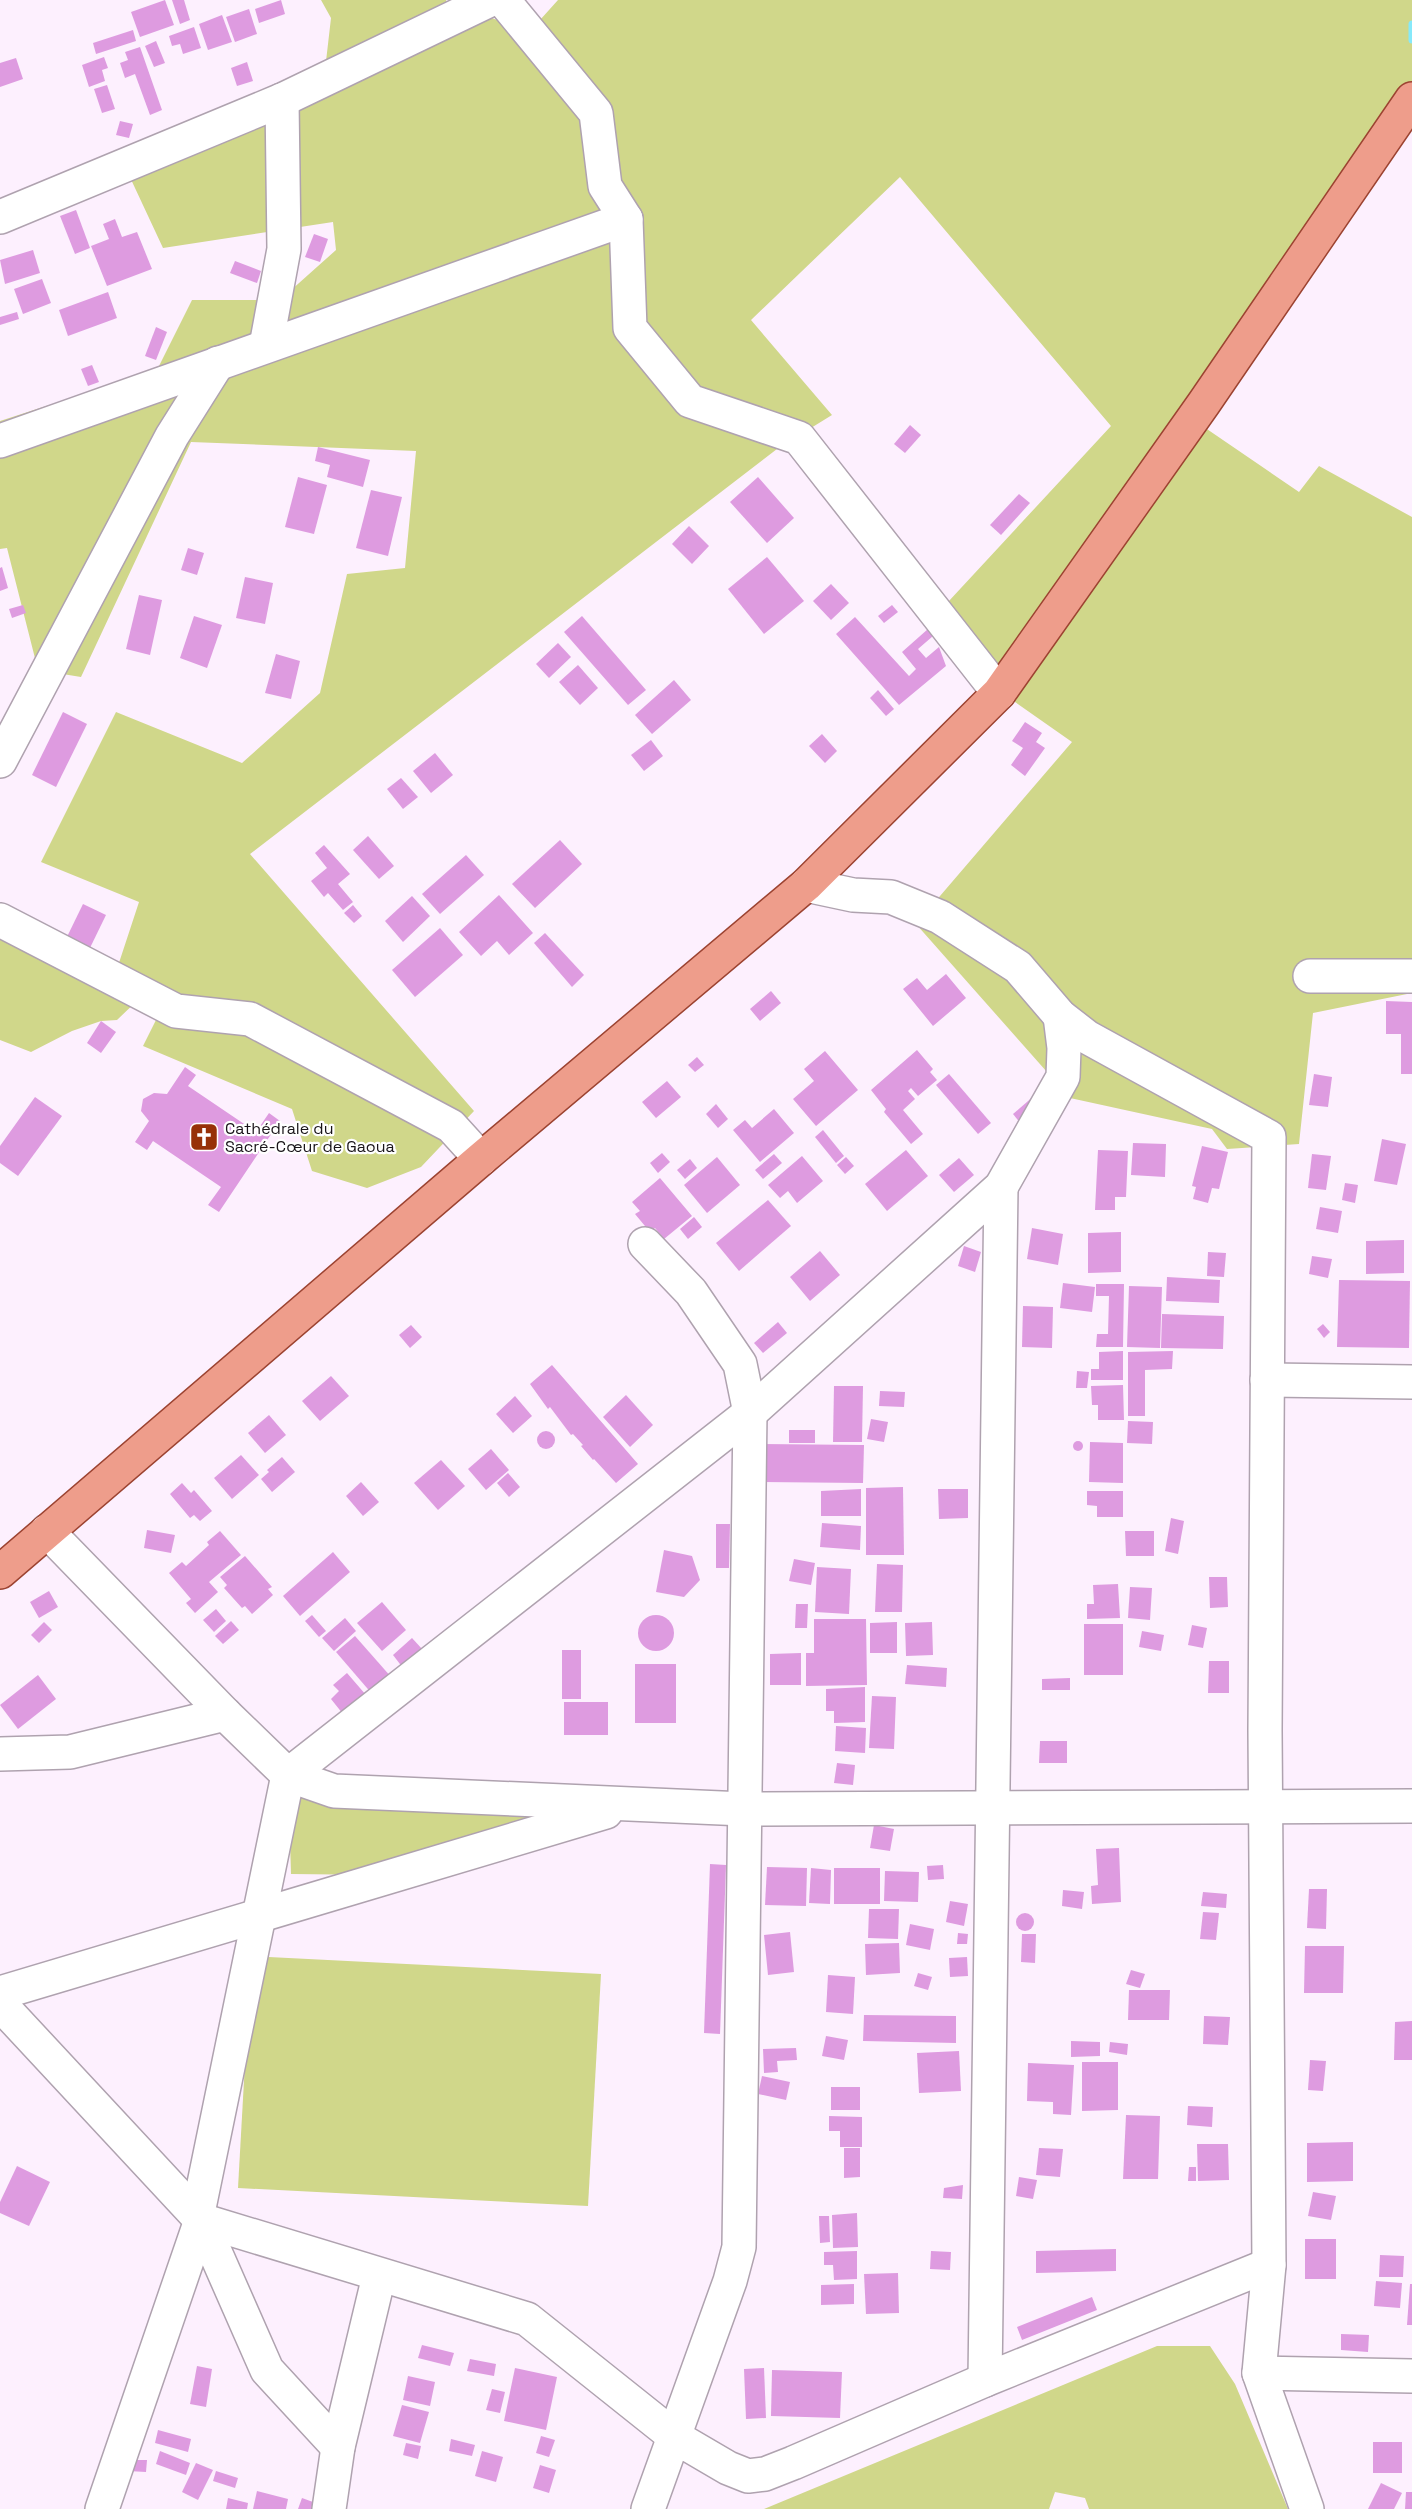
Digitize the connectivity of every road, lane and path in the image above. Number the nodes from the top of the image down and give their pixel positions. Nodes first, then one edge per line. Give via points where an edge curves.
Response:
1 (490, 0) edge
2 (503, 0) edge
3 (1412, 99) edge
4 (282, 100) junction
5 (0, 217) edge
6 (626, 219) junction
7 (266, 346) junction
8 (218, 363) junction
9 (0, 441) edge
10 (999, 693) junction
11 (0, 761) edge
12 (806, 885) junction
13 (0, 920) edge
14 (1310, 976) dead end
15 (1412, 976) edge
16 (1060, 1016) junction
17 (481, 1158) junction
18 (1001, 1186) junction
19 (645, 1244) dead end
20 (1267, 1380) junction
21 (1412, 1382) edge
22 (750, 1413) junction
23 (47, 1532) junction
24 (0, 1572) edge
25 (225, 1714) junction
26 (0, 1754) edge
27 (288, 1775) junction
28 (628, 1806) junction
29 (1265, 1806) junction
30 (1412, 1806) edge
31 (994, 1808) junction
32 (744, 1809) junction
33 (258, 1917) junction
34 (0, 1993) edge
35 (0, 2004) edge
36 (201, 2220) junction
37 (1269, 2265) junction
38 (379, 2276) junction
39 (1259, 2373) junction
40 (1412, 2376) edge
41 (985, 2380) junction
42 (675, 2438) junction
43 (338, 2447) junction
44 (102, 2509) edge
45 (330, 2509) edge
46 (648, 2509) edge
47 (1307, 2509) edge

1 - 4 street
2 - 6 street via 596,113 606,186
3 - 10 main road
4 - 5 street
4 - 7 street via 284,249
6 - 7 street
6 - 10 street via 630,328 690,401 799,438
7 - 8 street
8 - 9 street
8 - 11 street via 172,436
10 - 12 main road
12 - 16 street via 853,895 891,897 940,917 1018,968
12 - 17 main road
13 - 17 street via 176,1011 250,1019 451,1126
14 - 15 street
16 - 18 street via 1063,1077
16 - 20 street via 1087,1037 1269,1137
17 - 23 main road
18 - 22 street
18 - 31 street
19 - 22 street via 691,1292 740,1364
20 - 21 street
20 - 29 street
22 - 27 street
22 - 32 street
23 - 24 main road
23 - 25 street
25 - 26 street via 70,1752
25 - 27 street
27 - 28 street via 334,1791
27 - 33 street
28 - 32 street
28 - 33 street
29 - 30 street
29 - 31 street
29 - 37 street
31 - 32 street
31 - 41 street
32 - 42 street via 739,2247
33 - 34 street
33 - 36 street via 200,2208
35 - 36 street
36 - 38 street
36 - 43 street via 267,2370
36 - 44 street
37 - 39 street
37 - 41 street
38 - 42 street via 526,2319
38 - 43 street
39 - 40 street
39 - 47 street
41 - 42 street via 765,2474 748,2476 728,2468
42 - 46 street
43 - 45 street

